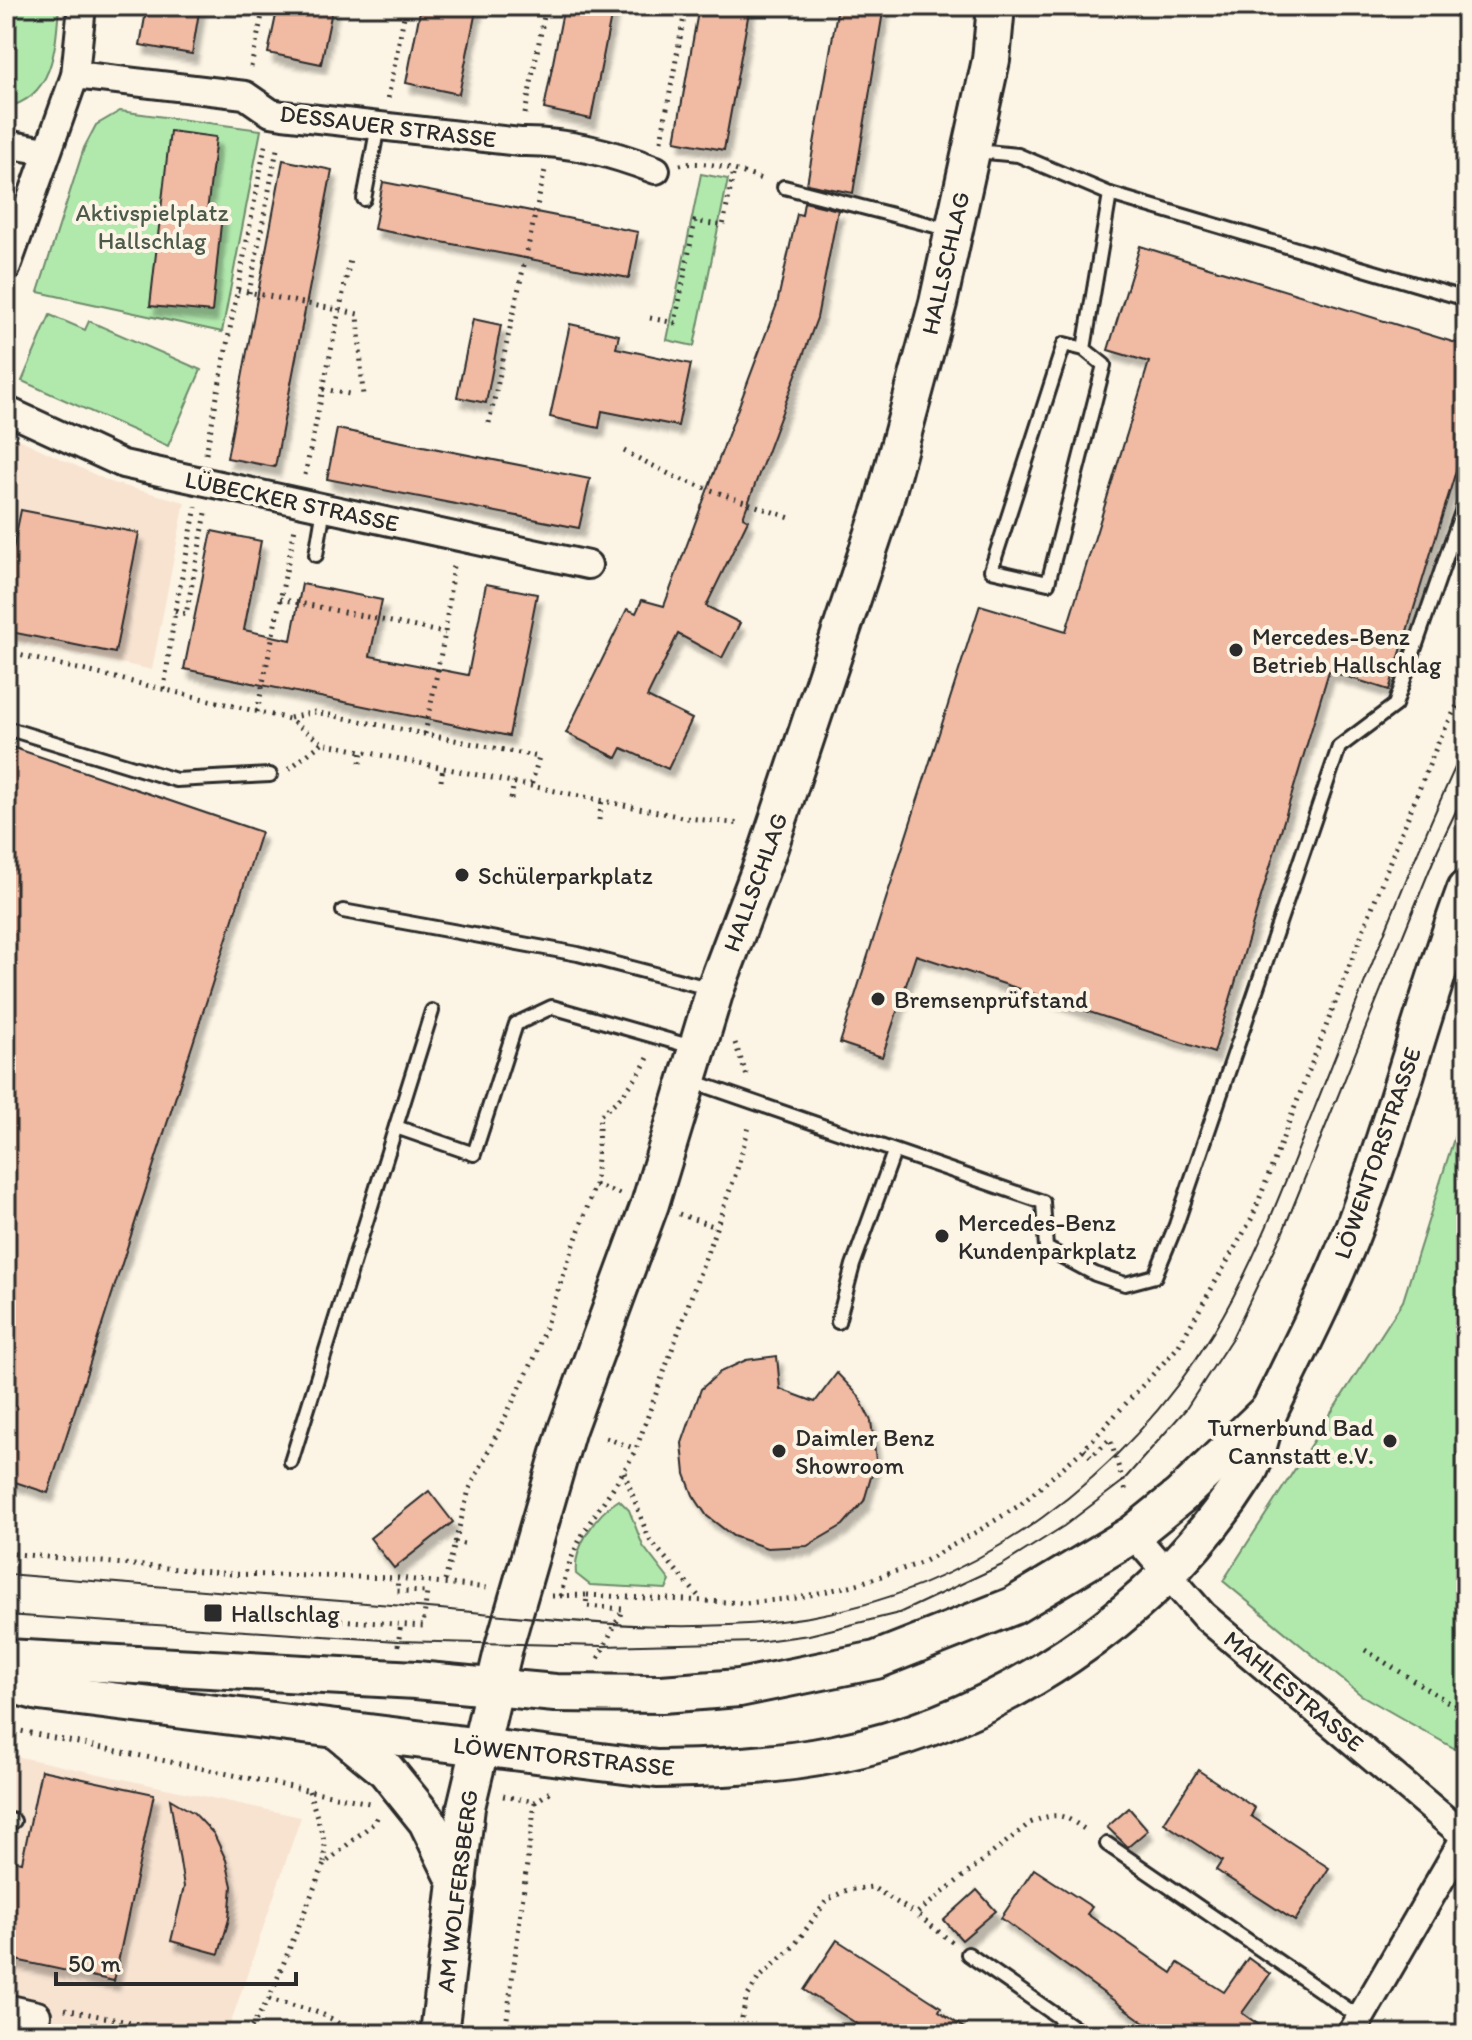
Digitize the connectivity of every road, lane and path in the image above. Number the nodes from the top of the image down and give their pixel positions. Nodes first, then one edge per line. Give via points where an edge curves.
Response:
1 (82, 6) edge
2 (264, 6) edge
3 (406, 6) edge
4 (546, 6) edge
5 (686, 6) edge
6 (996, 6) edge
7 (75, 75) junction
8 (245, 95) junction
9 (271, 113) junction
10 (380, 126) junction
11 (520, 142) junction
12 (551, 142) junction
13 (6, 144) edge
14 (971, 150) junction
15 (46, 151) junction
16 (275, 155) dead end
17 (692, 162) dead end
18 (656, 170) joint
19 (734, 170) junction
20 (784, 187) joint
21 (1110, 194) junction
22 (364, 199) dead end
23 (953, 231) junction
24 (350, 260) dead end
25 (6, 269) edge
26 (238, 290) junction
27 (249, 293) junction
28 (1466, 299) edge
29 (339, 311) junction
30 (650, 318) dead end
31 (1084, 349) junction
32 (323, 389) junction
33 (349, 394) dead end
34 (363, 397) dead end
35 (6, 410) edge
36 (489, 423) dead end
37 (624, 451) dead end
38 (201, 481) junction
39 (1466, 500) edge
40 (312, 505) junction
41 (790, 518) dead end
42 (203, 528) dead end
43 (293, 536) dead end
44 (316, 555) dead end
45 (588, 565) dead end
46 (450, 582) dead end
47 (280, 599) junction
48 (175, 611) junction
49 (445, 633) junction
50 (6, 652) edge
51 (164, 689) junction
52 (257, 712) junction
53 (289, 719) junction
54 (6, 728) edge
55 (425, 734) junction
56 (322, 743) junction
57 (362, 751) junction
58 (360, 763) dead end
59 (443, 767) junction
60 (270, 775) joint
61 (441, 781) dead end
62 (514, 782) junction
63 (531, 786) junction
64 (511, 799) dead end
65 (602, 800) junction
66 (599, 820) dead end
67 (775, 828) junction
68 (1466, 889) edge
69 (343, 911) dead end
70 (715, 990) junction
71 (432, 1011) dead end
72 (693, 1064) junction
73 (756, 1102) junction
74 (600, 1115) dead end
75 (396, 1127) junction
76 (894, 1152) junction
77 (838, 1322) dead end
78 (1269, 1410) junction
79 (606, 1438) dead end
80 (636, 1449) junction
81 (1084, 1449) dead end
82 (488, 1450) junction
83 (491, 1460) dead end
84 (291, 1462) dead end
85 (624, 1472) junction
86 (1135, 1488) dead end
87 (578, 1518) dead end
88 (581, 1532) junction
89 (1133, 1534) junction
90 (454, 1542) junction
91 (469, 1545) dead end
92 (6, 1553) edge
93 (1165, 1574) junction
94 (398, 1578) junction
95 (561, 1596) dead end
96 (701, 1599) dead end
97 (293, 1617) dead end
98 (1365, 1650) dead end
99 (6, 1658) edge
100 (6, 1683) edge
101 (493, 1686) junction
102 (1466, 1713) edge
103 (6, 1728) edge
104 (336, 1729) junction
105 (478, 1748) junction
106 (309, 1790) junction
107 (535, 1802) dead end
108 (373, 1803) dead end
109 (383, 1803) dead end
110 (1465, 1837) edge
111 (1107, 1844) joint
112 (324, 1864) junction
113 (458, 1884) junction
114 (916, 1914) junction
115 (968, 1954) joint
116 (269, 1999) junction
117 (6, 2008) edge
118 (37, 2015) joint
119 (1357, 2027) edge
120 (186, 2034) edge
121 (247, 2034) edge
122 (349, 2034) edge
123 (439, 2034) edge
124 (505, 2034) edge
125 (743, 2034) edge
126 (1083, 2034) edge

1 - 7 street
2 - 8 path
3 - 10 path
4 - 11 path
5 - 18 path
6 - 14 main road, HALLSCHLAG via 991,60
7 - 8 street, DESSAUER STRASSE
7 - 15 street
8 - 9 street, DESSAUER STRASSE
9 - 10 street, DESSAUER STRASSE
9 - 26 path
10 - 11 street, DESSAUER STRASSE
10 - 22 lane
11 - 12 street, DESSAUER STRASSE
12 - 18 street, DESSAUER STRASSE via 612,153
12 - 36 path
13 - 15 street
14 - 21 lane via 1018,155
14 - 23 main road, HALLSCHLAG
15 - 25 street
16 - 27 path
17 - 19 path
19 - 20 path
19 - 30 path via 723,226 695,221 675,323
20 - 23 lane
21 - 28 lane
21 - 31 lane
23 - 67 main road, HALLSCHLAG via 883,506
24 - 29 path
26 - 27 path
26 - 38 path
27 - 29 path
29 - 32 path
29 - 34 path via 358,314
31 - 31 lane via 1064,344 991,570 1048,583 1104,365
32 - 33 path
32 - 40 path
35 - 38 street, LÜBECKER STRASSE via 123,464
37 - 41 path via 677,478
38 - 40 street, LÜBECKER STRASSE
38 - 48 path
39 - 76 lane via 1395,705 1339,747 1155,1276 1125,1284 1095,1274 1046,1248 1043,1202
40 - 44 lane
40 - 45 street, LÜBECKER STRASSE
42 - 48 path via 186,614
43 - 47 path
46 - 49 path
47 - 49 path
47 - 52 path
48 - 51 path
49 - 55 path
50 - 51 path
51 - 52 path
52 - 53 path
53 - 55 path via 315,712
53 - 56 path
54 - 60 lane via 176,780
55 - 63 path via 539,757
56 - 57 path
56 - 60 path via 284,773
57 - 58 path
57 - 59 path
59 - 61 path
59 - 62 path
62 - 63 path
62 - 64 path
63 - 65 path
65 - 66 path
65 - 67 path via 687,818
67 - 70 main road, HALLSCHLAG
68 - 78 main road, LÖWENTORSTRASSE via 1364,1202 1329,1290
69 - 70 lane via 578,954
70 - 72 main road, HALLSCHLAG
71 - 75 lane
72 - 73 lane
72 - 75 lane via 552,1007 516,1024 474,1154
72 - 101 main road, HALLSCHLAG via 650,1204 567,1429
73 - 76 lane
73 - 80 path via 736,1173
74 - 82 path via 595,1185 534,1359
75 - 84 lane
76 - 77 lane
78 - 89 main road, LÖWENTORSTRASSE
78 - 93 main road, LÖWENTORSTRASSE via 1248,1472 1214,1521
79 - 80 path
80 - 85 path
81 - 86 path via 1091,1457 1110,1439 1126,1496
82 - 83 path
82 - 90 path
85 - 88 path
85 - 96 path via 649,1539
87 - 88 path
88 - 95 path
89 - 93 street, MAHLESTRASSE
89 - 101 main road, LÖWENTORSTRASSE via 1013,1606 876,1660 739,1688 662,1694 555,1693
90 - 91 path
90 - 94 path via 445,1581
92 - 94 path via 231,1574
93 - 105 main road, LÖWENTORSTRASSE via 1097,1634 1021,1684 921,1730 837,1754 754,1767 657,1769
93 - 110 street, MAHLESTRASSE via 1203,1615
94 - 97 path via 397,1591 427,1592 423,1626
98 - 102 path
99 - 101 main road, LÖWENTORSTRASSE
100 - 104 main road, LÖWENTORSTRASSE via 39,1692
101 - 105 main road, HALLSCHLAG
103 - 106 path
104 - 105 main road, LÖWENTORSTRASSE
104 - 113 main road via 386,1770 427,1821
105 - 113 main road, AM WOLFERSBERG
106 - 108 path
106 - 112 path via 325,1843
107 - 124 path
109 - 112 path via 375,1822
110 - 119 street
111 - 114 path via 1062,1814 1049,1815 1030,1823
111 - 119 lane
112 - 116 path
113 - 123 main road, AM WOLFERSBERG
114 - 115 path
114 - 125 path via 872,1887 847,1890 827,1900 794,1946 758,1979 746,1999
115 - 126 lane
116 - 121 path
116 - 122 path via 326,2016
117 - 118 street
118 - 120 path via 52,2006

